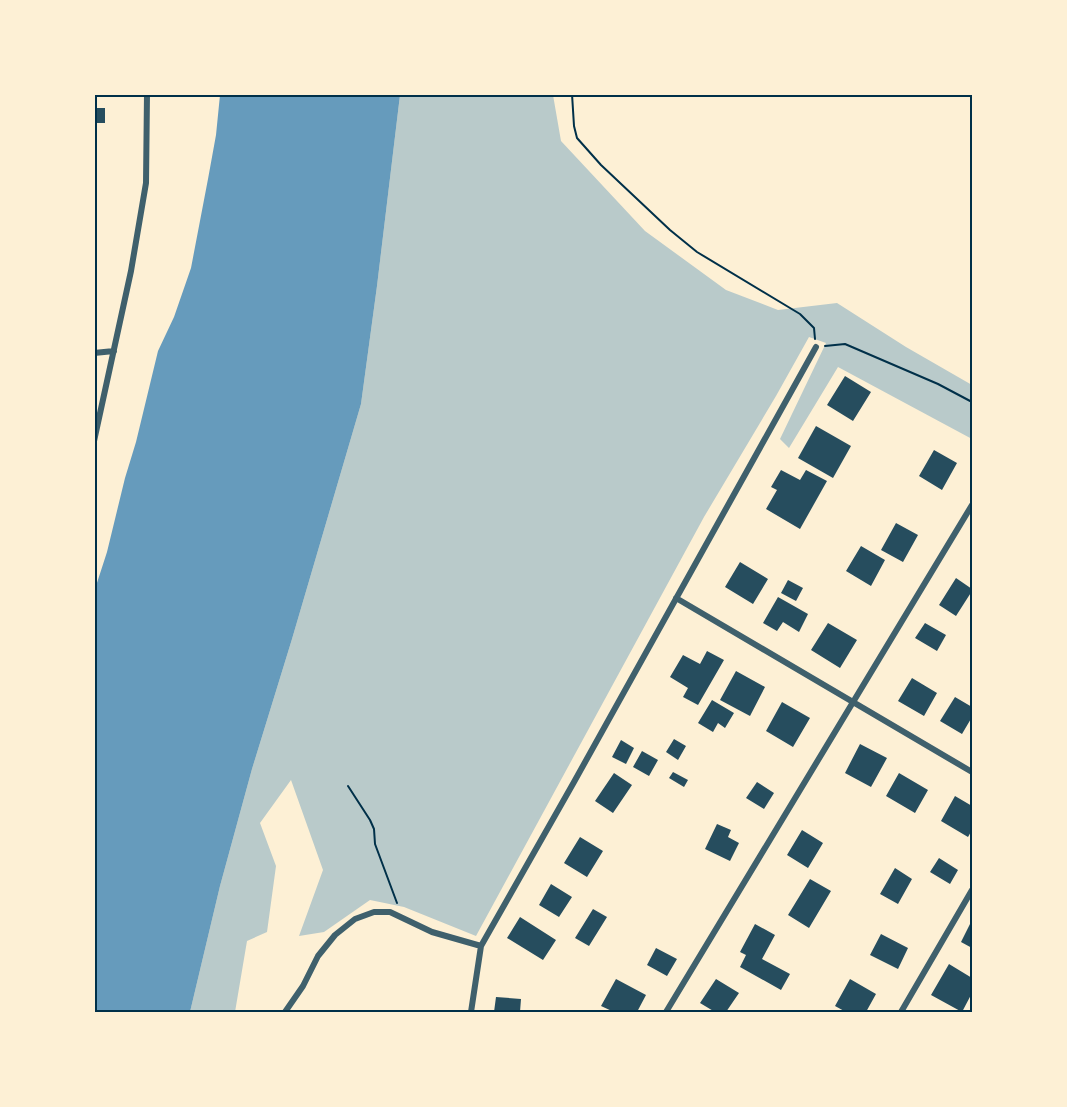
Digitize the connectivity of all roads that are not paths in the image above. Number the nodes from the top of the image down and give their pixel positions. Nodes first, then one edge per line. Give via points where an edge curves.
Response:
1 (147, 94) edge
2 (816, 347) road end
3 (114, 351) junction
4 (94, 353) edge
5 (94, 441) edge
6 (972, 505) edge
7 (676, 598) junction
8 (854, 702) junction
9 (972, 772) edge
10 (972, 890) edge
11 (481, 946) junction
12 (285, 1012) edge
13 (471, 1012) edge
14 (666, 1012) edge
15 (901, 1012) edge

1 - 3 street via 146,183
2 - 7 street
3 - 4 street
3 - 5 street
6 - 8 street
7 - 8 street
7 - 11 street
8 - 9 street
8 - 14 street
10 - 15 street
11 - 12 street via 432,932 390,912 374,912 355,919 335,935
11 - 13 street

